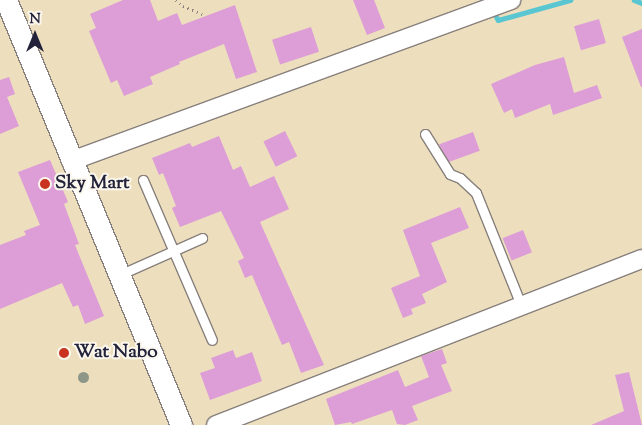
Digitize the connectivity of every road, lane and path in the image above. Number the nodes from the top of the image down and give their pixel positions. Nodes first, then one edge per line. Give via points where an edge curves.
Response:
1 (6, 0) edge
2 (176, 0) edge
3 (499, 4) edge
4 (202, 14) dead end
5 (425, 134) dead end
6 (71, 160) junction
7 (144, 180) dead end
8 (202, 238) dead end
9 (174, 250) junction
10 (642, 259) edge
11 (119, 275) junction
12 (520, 305) junction
13 (212, 340) dead end
14 (181, 425) edge
15 (216, 425) edge

1 - 6 street
2 - 4 path
3 - 6 street
5 - 12 lane via 450,174 460,178 476,193
6 - 11 street
7 - 9 lane
8 - 9 lane
9 - 11 lane
9 - 13 lane
10 - 12 street
11 - 14 street
12 - 15 street

